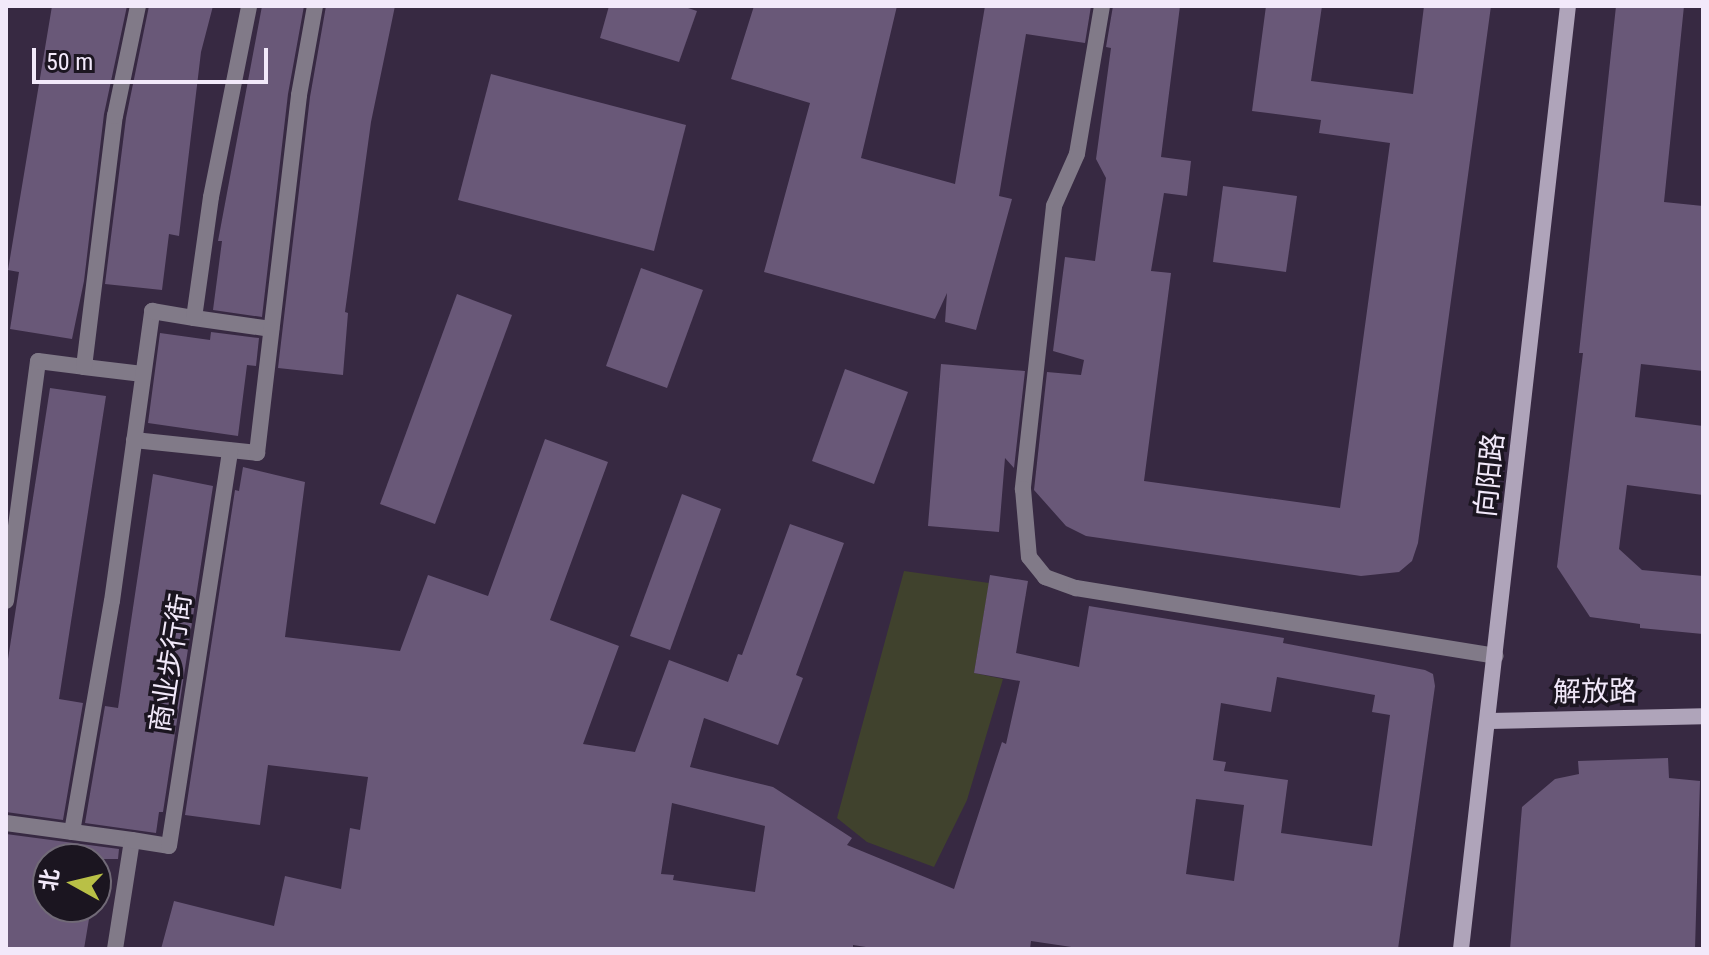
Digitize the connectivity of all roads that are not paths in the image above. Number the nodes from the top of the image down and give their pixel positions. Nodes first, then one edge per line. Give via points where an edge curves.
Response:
1 (138, 6) edge
2 (249, 6) edge
3 (315, 6) edge
4 (1102, 6) edge
5 (1568, 6) edge
6 (194, 318) junction
7 (271, 329) junction
8 (84, 367) junction
9 (143, 374) junction
10 (134, 440) junction
11 (230, 451) junction
12 (6, 601) edge
13 (1496, 656) junction
14 (1703, 716) edge
15 (1489, 721) junction
16 (6, 823) edge
17 (72, 832) junction
18 (132, 840) junction
19 (115, 949) edge
20 (1461, 949) edge

1 - 8 street via 115,116
2 - 6 street via 211,197
3 - 7 street
4 - 13 street via 1077,154 1054,206 1023,489 1029,557 1045,577 1076,588
5 - 13 main road, 向阳路
6 - 7 street
6 - 9 street via 152,311
7 - 11 street via 257,453
8 - 9 street
8 - 12 street via 38,361
9 - 10 street
10 - 11 street
10 - 17 street
11 - 18 street, 商业步行街 via 169,846
13 - 15 main road, 向阳路
14 - 15 main road, 解放路
15 - 20 main road, 向阳路
16 - 17 street, 商业步行街
17 - 18 street, 商业步行街
18 - 19 street

